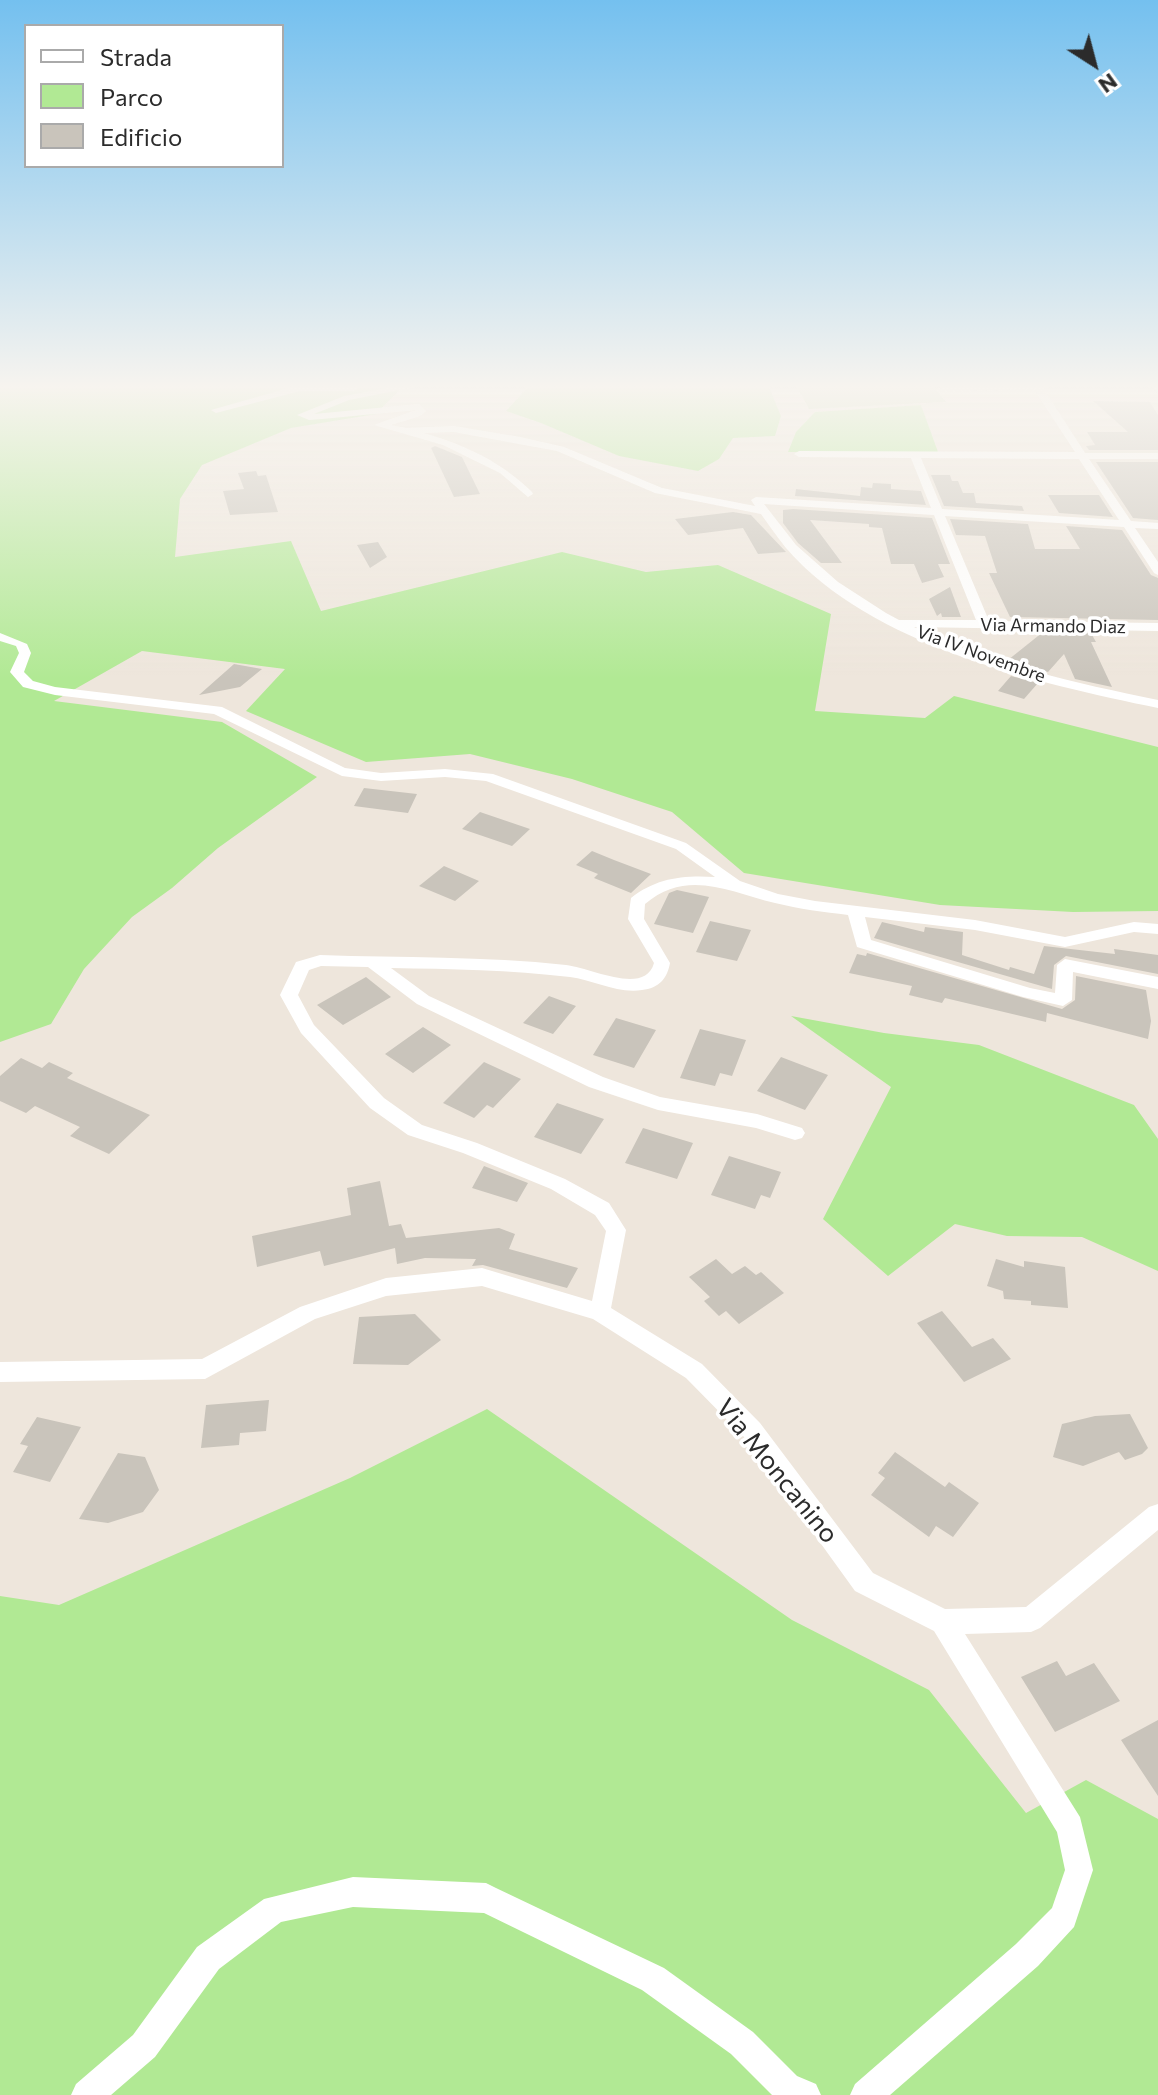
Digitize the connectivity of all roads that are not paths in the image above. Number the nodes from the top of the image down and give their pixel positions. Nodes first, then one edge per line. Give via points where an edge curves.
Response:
1 (516, 483) edge
2 (640, 483) edge
3 (926, 483) edge
4 (1102, 483) edge
5 (528, 494) dead end
6 (759, 506) junction
7 (937, 513) junction
8 (1128, 524) junction
9 (1158, 526) edge
10 (1158, 571) edge
11 (900, 623) junction
12 (984, 624) junction
13 (1158, 627) edge
14 (0, 637) edge
15 (1158, 704) edge
16 (734, 884) junction
17 (855, 909) junction
18 (1158, 929) edge
19 (372, 962) junction
20 (1158, 983) edge
21 (795, 1133) dead end
22 (600, 1312) junction
23 (0, 1372) edge
24 (1158, 1515) edge
25 (943, 1622) junction
26 (87, 2095) edge
27 (805, 2095) edge
28 (866, 2095) edge

1 - 5 street
2 - 6 street via 659,491
3 - 7 street
4 - 8 street
6 - 7 street
6 - 11 street, Via IV Novembre via 824,580
7 - 8 street
7 - 12 street
8 - 9 street
8 - 10 street
11 - 12 street, Via Armando Diaz
11 - 15 street, Via IV Novembre via 924,637 1083,690
12 - 13 street, Via Armando Diaz
14 - 16 street via 21,644 25,653 17,672 28,684 217,710 358,776 488,777 681,846
16 - 17 street via 775,898
16 - 19 street via 661,883 637,902 636,919 662,963 659,975 648,983 524,965
17 - 18 street via 1065,942 1134,927
17 - 20 street via 863,943 1029,993 1063,1000 1065,965
19 - 21 street via 423,1000 596,1082 658,1103
19 - 22 street via 320,960 302,966 289,995 307,1029 377,1103 415,1130 558,1184 602,1209 616,1230
22 - 23 street, Via Moncanino via 482,1277 386,1287 308,1313 205,1369
22 - 25 street, Via Moncanino via 694,1371 752,1430 864,1582
24 - 25 street, Via Moncanino via 1031,1619
25 - 28 street via 1070,1827 1079,1870 1064,1917
26 - 27 street via 144,2046 208,1958 274,1909 353,1892 486,1898 653,1979 742,2043 786,2087

